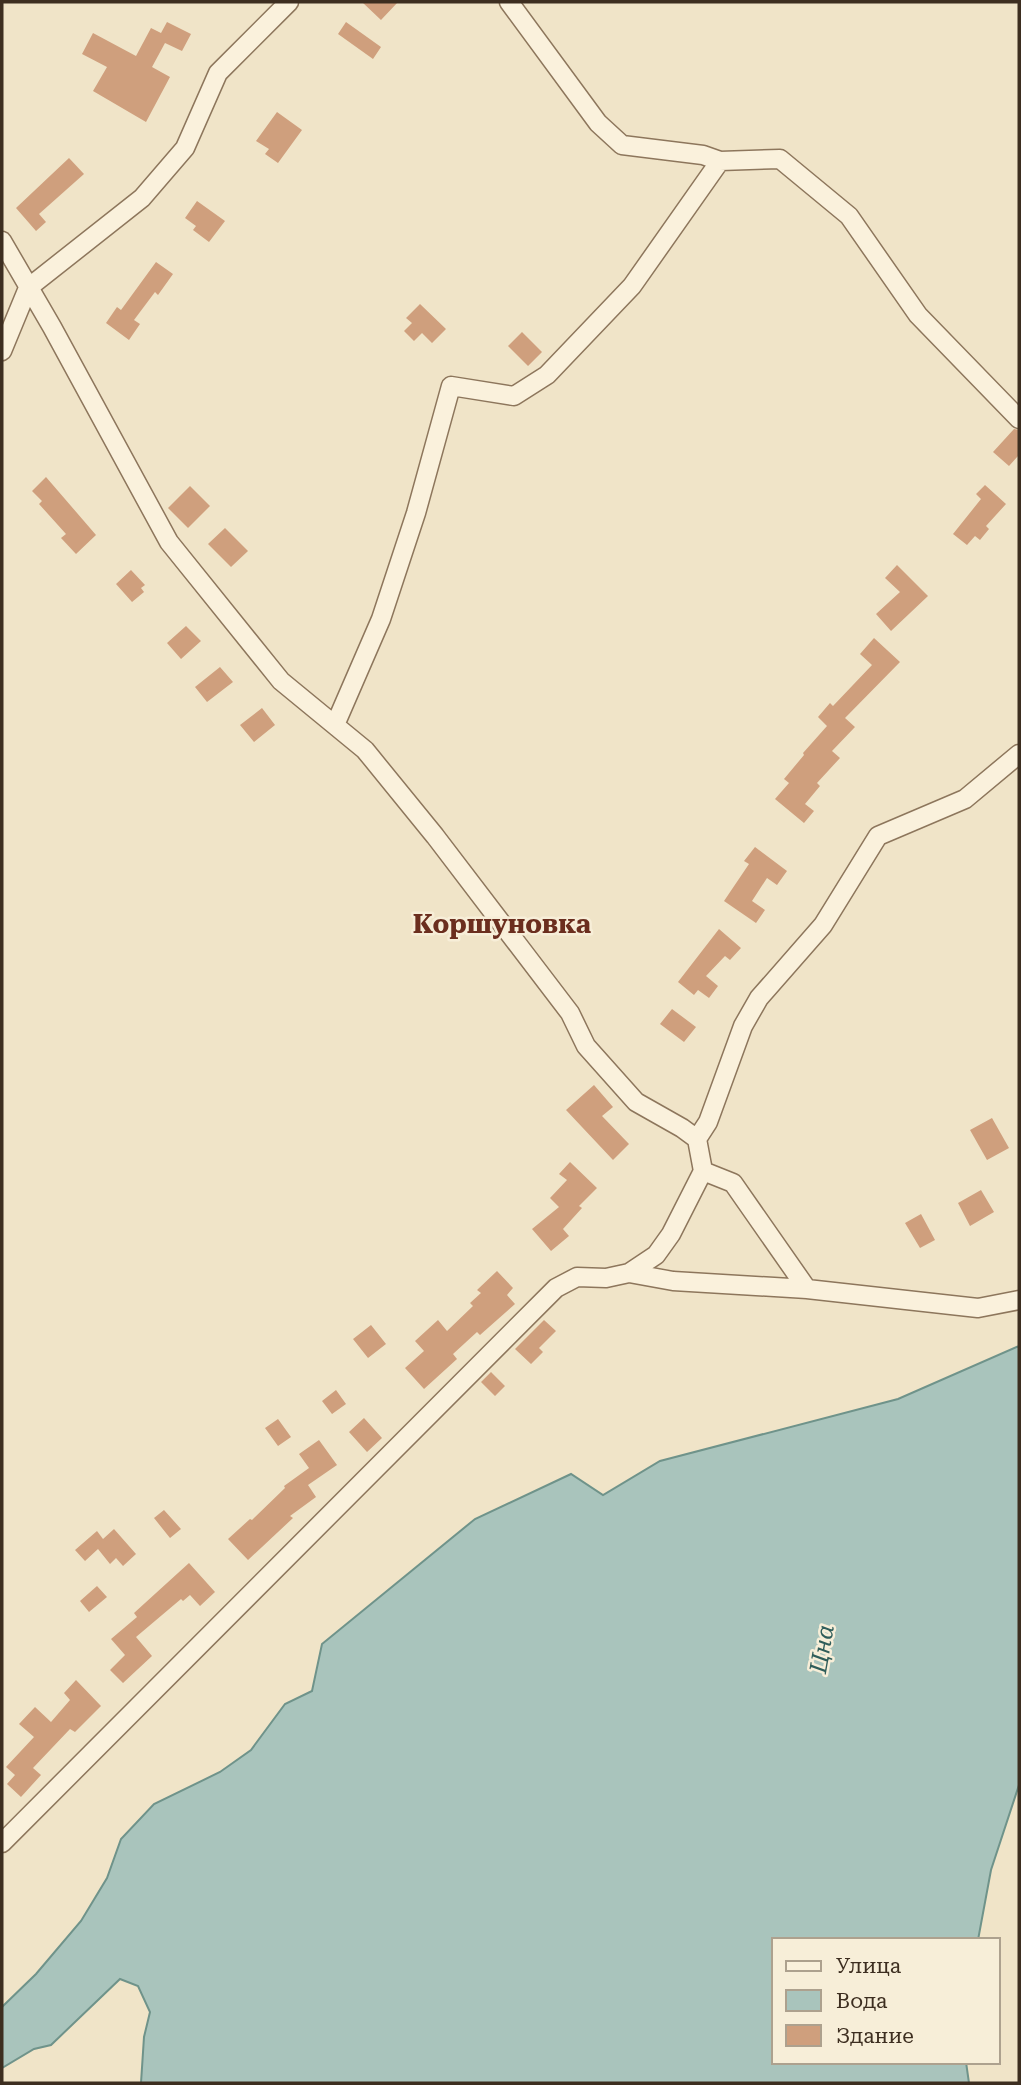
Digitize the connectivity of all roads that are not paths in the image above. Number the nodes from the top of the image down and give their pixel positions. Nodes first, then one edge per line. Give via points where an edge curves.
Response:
1 (289, 2) edge
2 (509, 2) edge
3 (720, 161) junction
4 (2, 241) edge
5 (28, 288) junction
6 (2, 351) edge
7 (1019, 419) edge
8 (335, 725) junction
9 (1019, 754) edge
10 (697, 1139) junction
11 (703, 1171) junction
12 (629, 1273) junction
13 (807, 1289) junction
14 (1019, 1300) edge
15 (2, 1843) edge

1 - 5 street via 218,73 185,148 142,198
2 - 3 street via 598,123 622,145
3 - 7 street via 780,159 849,216 918,315
3 - 8 street via 632,286 547,375 514,396 451,386 381,619
4 - 5 street
5 - 6 street
5 - 8 street via 169,542 281,681
8 - 10 street via 365,750 435,836 570,1013 586,1046 636,1102
9 - 10 street via 965,799 878,836 823,925 759,998
10 - 11 street
11 - 12 street via 656,1255
11 - 13 street via 733,1183
12 - 13 street via 673,1281
12 - 15 street via 577,1277 556,1288
13 - 14 street via 978,1308

